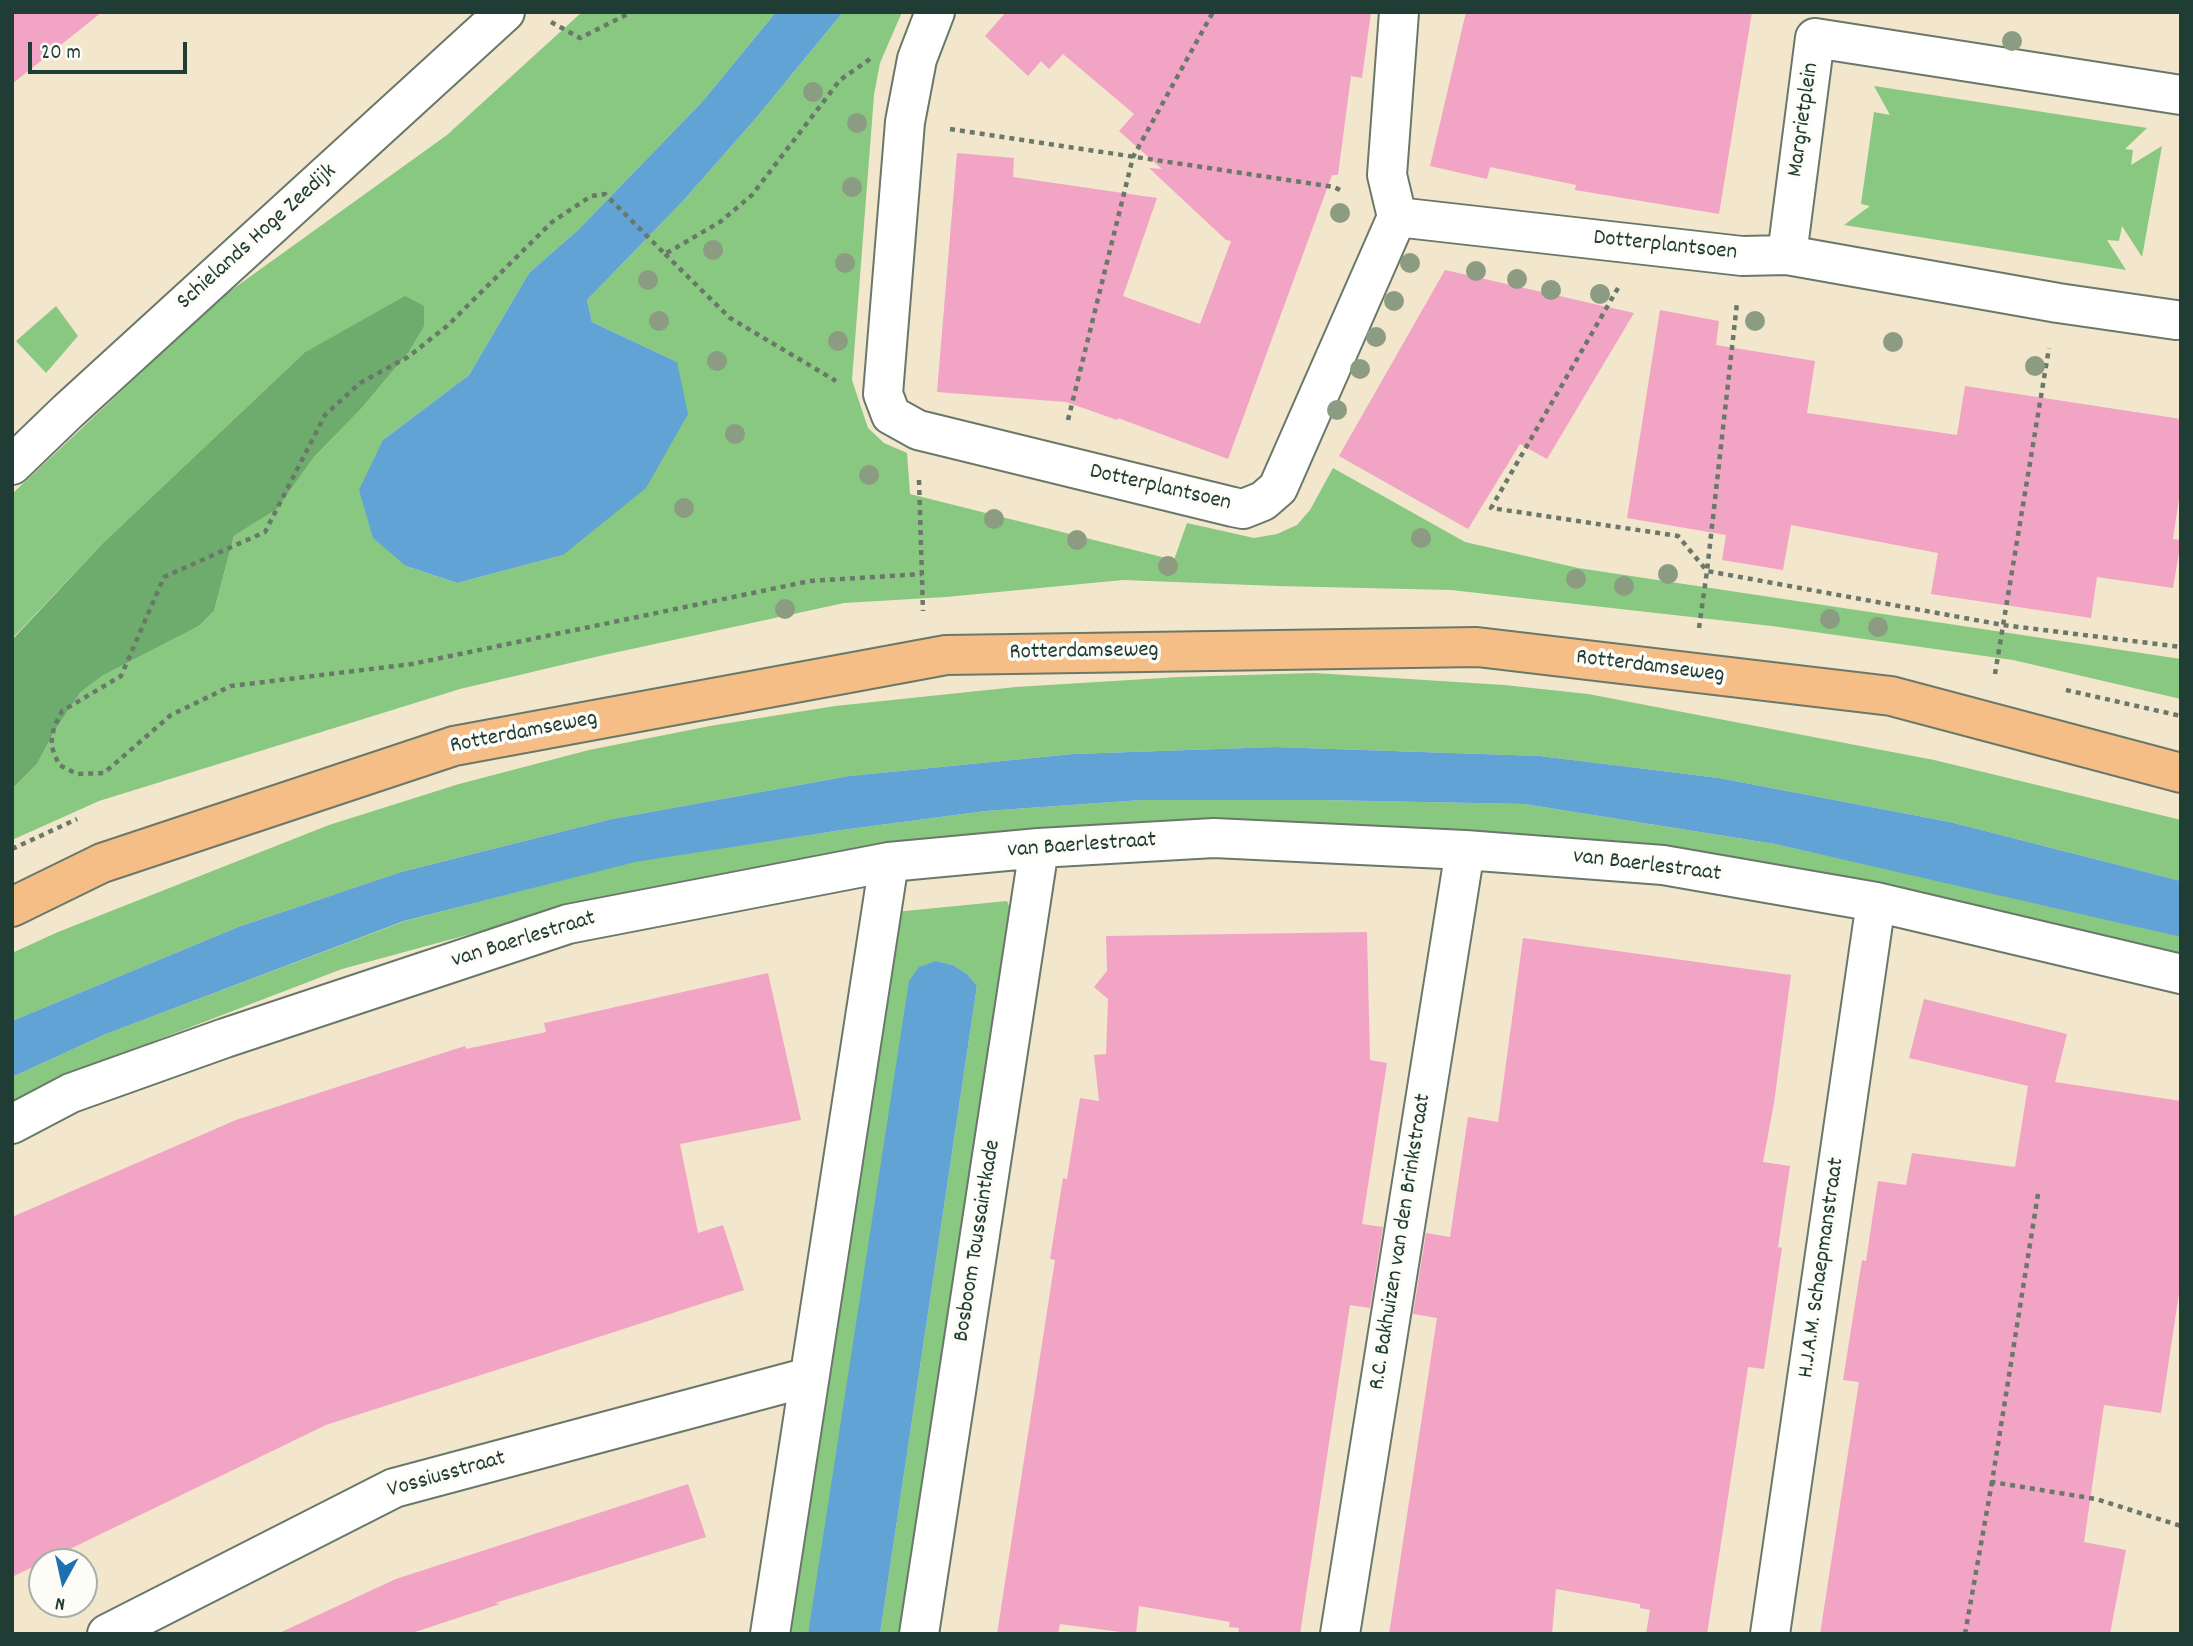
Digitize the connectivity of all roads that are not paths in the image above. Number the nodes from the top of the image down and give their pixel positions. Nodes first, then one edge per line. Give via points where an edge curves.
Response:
1 (505, 12) edge
2 (935, 12) edge
3 (1399, 12) edge
4 (1810, 25) edge
5 (2181, 95) edge
6 (1397, 217) junction
7 (1787, 255) junction
8 (2179, 309) edge
9 (17, 451) edge
10 (2181, 773) edge
11 (1039, 848) junction
12 (1465, 850) junction
13 (889, 862) junction
14 (1876, 902) junction
15 (12, 907) edge
16 (2181, 974) edge
17 (12, 1124) edge
18 (809, 1377) junction
19 (107, 1634) edge
20 (770, 1634) edge
21 (919, 1634) edge
22 (1340, 1634) edge
23 (1770, 1634) edge

1 - 9 street, Schielands Hoge Zeedijk
2 - 6 street, Dotterplantsoen via 917,59 905,122 883,394 891,415 918,430 1233,508 1263,501 1278,488
3 - 6 street via 1387,175
4 - 5 street, Margrietplein
4 - 7 street, Margrietplein
6 - 7 street, Dotterplantsoen via 1742,257
7 - 8 street via 2058,303
10 - 15 main road, Rotterdamseweg via 1891,696 1477,648 946,655 454,746 103,863
11 - 12 street, van Baerlestraat via 1214,838
11 - 13 street, van Baerlestraat
11 - 21 street, Bosboom Toussaintkade
12 - 14 street, van Baerlestraat via 1663,865
12 - 22 street, R.C. Bakhuizen van den Brinkstraat
13 - 17 street, van Baerlestraat via 568,924 71,1093
13 - 18 street
14 - 16 street, van Baerlestraat
14 - 23 street, H.J.A.M. Schaepmanstraat
18 - 19 street, Vossiusstraat via 394,1488
18 - 20 street

